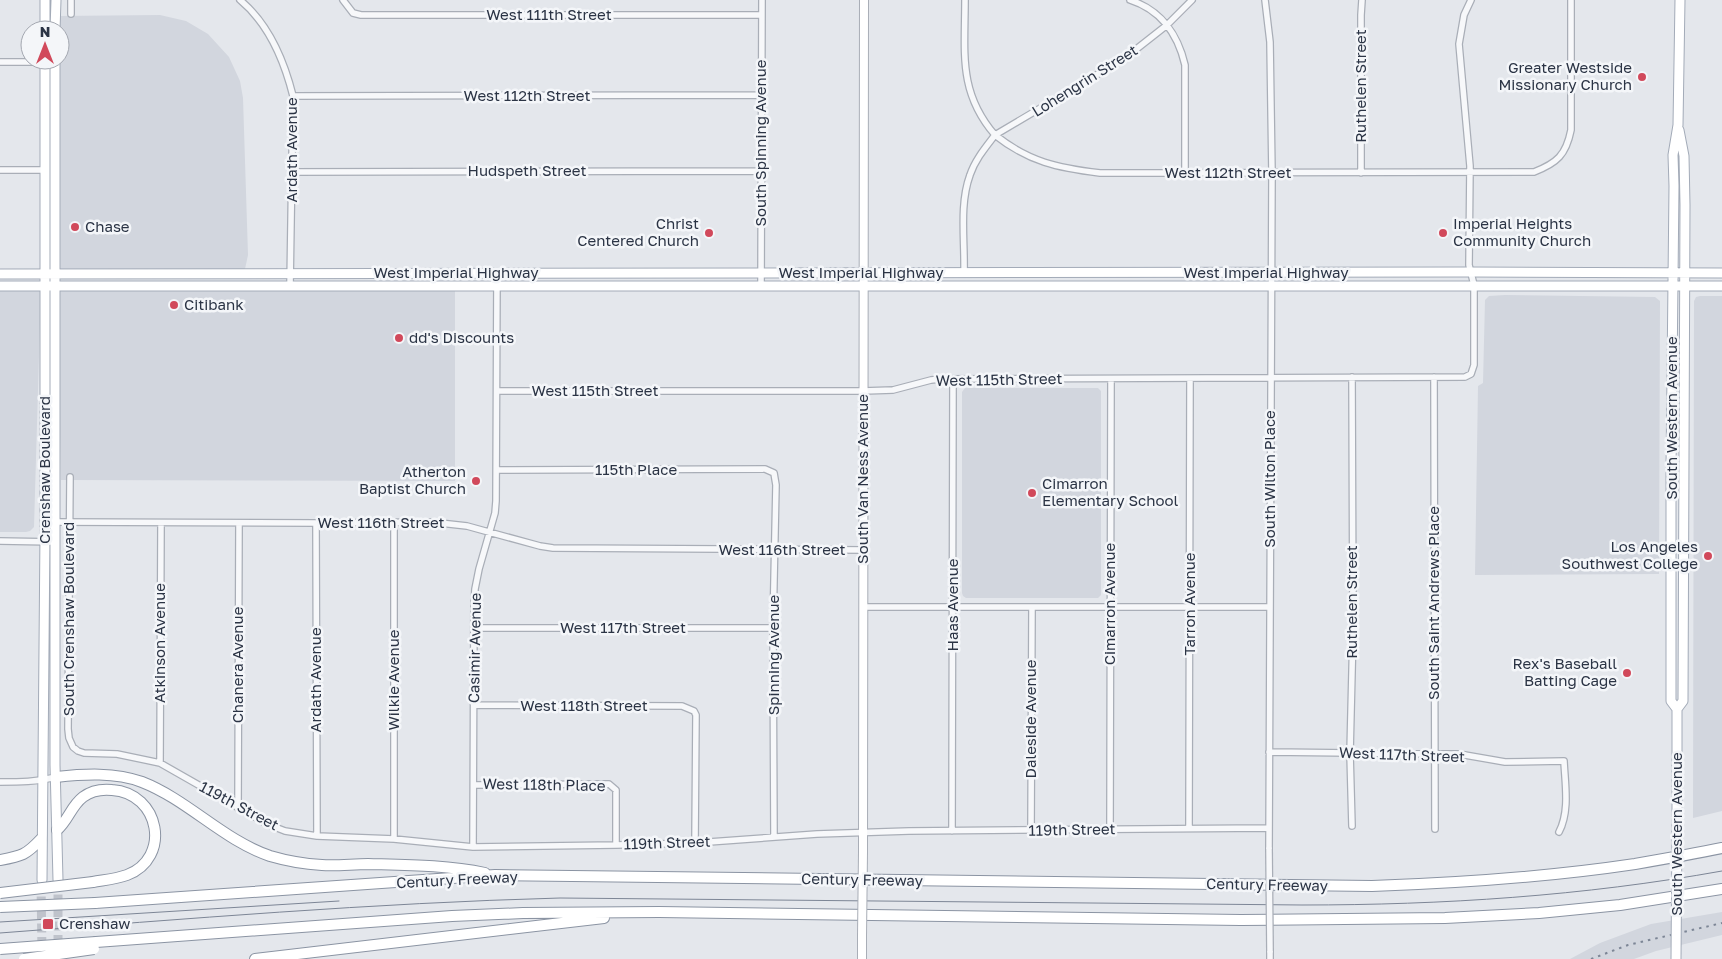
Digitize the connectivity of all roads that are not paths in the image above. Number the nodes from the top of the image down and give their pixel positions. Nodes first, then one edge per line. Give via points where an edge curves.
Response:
1 (46, 0) edge
2 (56, 0) edge
3 (71, 0) edge
4 (240, 0) edge
5 (343, 0) edge
6 (762, 0) edge
7 (864, 0) edge
8 (965, 0) edge
9 (1130, 0) edge
10 (1192, 0) edge
11 (1265, 0) edge
12 (1362, 0) edge
13 (1471, 0) edge
14 (1571, 0) edge
15 (1680, 0) edge
16 (71, 14) dead end
17 (762, 15) junction
18 (45, 20) edge
19 (55, 20) edge
20 (1167, 25) junction
21 (0, 62) edge
22 (20, 62) edge
23 (45, 70) edge
24 (54, 70) edge
25 (761, 95) junction
26 (293, 96) junction
27 (1678, 125) junction
28 (995, 135) junction
29 (0, 170) edge
30 (50, 170) junction
31 (762, 171) junction
32 (293, 172) junction
33 (1361, 173) junction
34 (1470, 173) junction
35 (1185, 174) junction
36 (1272, 174) junction
37 (1271, 272) junction
38 (1470, 272) junction
39 (55, 273) junction
40 (291, 273) junction
41 (497, 273) junction
42 (761, 273) junction
43 (864, 273) junction
44 (964, 273) junction
45 (1673, 273) junction
46 (1685, 273) junction
47 (1722, 273) edge
48 (0, 274) edge
49 (44, 274) junction
50 (1271, 285) junction
51 (1474, 285) junction
52 (0, 286) edge
53 (44, 286) junction
54 (55, 286) junction
55 (290, 286) junction
56 (498, 286) junction
57 (761, 286) junction
58 (863, 286) junction
59 (1672, 286) junction
60 (1685, 286) junction
61 (1722, 286) edge
62 (1271, 377) junction
63 (1352, 377) junction
64 (1434, 377) junction
65 (953, 379) junction
66 (1111, 379) junction
67 (1190, 379) junction
68 (497, 391) junction
69 (863, 391) junction
70 (497, 470) junction
71 (774, 473) joint
72 (70, 477) dead end
73 (45, 522) junction
74 (55, 522) junction
75 (70, 522) junction
76 (394, 522) junction
77 (161, 523) junction
78 (239, 523) junction
79 (316, 523) junction
80 (490, 532) junction
81 (0, 541) edge
82 (45, 542) junction
83 (55, 542) junction
84 (774, 550) junction
85 (863, 550) junction
86 (863, 607) junction
87 (953, 607) junction
88 (1032, 607) junction
89 (1110, 607) junction
90 (1190, 607) junction
91 (1270, 607) junction
92 (474, 628) junction
93 (773, 628) junction
94 (474, 705) junction
95 (1677, 709) junction
96 (1269, 752) junction
97 (84, 753) joint
98 (1350, 753) junction
99 (1435, 754) junction
100 (160, 763) junction
101 (56, 777) junction
102 (42, 781) junction
103 (0, 782) edge
104 (474, 785) junction
105 (238, 808) junction
106 (1352, 826) dead end
107 (1189, 828) junction
108 (1269, 828) junction
109 (1110, 829) junction
110 (1435, 829) dead end
111 (57, 830) junction
112 (1031, 830) junction
113 (952, 831) junction
114 (1559, 832) dead end
115 (863, 833) junction
116 (317, 836) junction
117 (774, 837) junction
118 (41, 839) junction
119 (394, 839) junction
120 (695, 842) junction
121 (616, 845) junction
122 (473, 847) junction
123 (1722, 848) edge
124 (0, 860) edge
125 (495, 875) junction
126 (42, 880) tunnel mouth
127 (58, 880) tunnel mouth
128 (1722, 889) edge
129 (0, 893) edge
130 (0, 908) edge
131 (659, 912) junction
132 (95, 946) junction
133 (0, 949) edge
134 (24, 959) edge
135 (255, 959) edge
136 (862, 959) edge
137 (1270, 959) edge
138 (1676, 959) edge

1 - 18 main road
2 - 19 main road
3 - 16 street
4 - 26 street, Ardath Avenue via 259,18 273,42 287,72
5 - 17 street, West 111th Street via 353,13 361,16
6 - 17 street, South Spinning Avenue
7 - 43 main road, South Van Ness Avenue
8 - 28 street via 966,79 976,107
9 - 20 street via 1155,12
10 - 20 street, Lohengrin Street
11 - 36 street, South Wilton Place via 1270,42
12 - 33 street, Ruthelen Street
13 - 34 street via 1464,15 1459,44
14 - 34 street, West 112th Street via 1571,130 1563,154 1550,166 1534,172
15 - 27 main road, South Western Avenue
17 - 25 street, South Spinning Avenue
20 - 28 street, Lohengrin Street via 1126,58
20 - 35 street via 1176,38 1185,65
21 - 22 street
23 - 30 main road, Crenshaw Boulevard
24 - 30 main road, Crenshaw Boulevard
25 - 26 street, West 112th Street
25 - 31 street, South Spinning Avenue
26 - 32 street, Ardath Avenue
27 - 45 main road, South Western Avenue via 1672,155
27 - 46 main road, South Western Avenue via 1684,156
28 - 35 street, West 112th Street via 1030,158 1076,170
28 - 44 street via 975,162 966,187
29 - 30 street
30 - 39 main road, Crenshaw Boulevard
30 - 49 main road, Crenshaw Boulevard
31 - 32 street, Hudspeth Street
31 - 42 street, South Spinning Avenue
32 - 40 street, Ardath Avenue
33 - 34 street, West 112th Street
33 - 36 street, West 112th Street
34 - 38 street
35 - 36 street, West 112th Street
36 - 37 street, South Wilton Place
37 - 38 main road, West Imperial Highway
37 - 44 main road, West Imperial Highway
37 - 50 street, South Wilton Place
38 - 45 main road, West Imperial Highway
38 - 51 street
39 - 40 main road, West Imperial Highway
39 - 49 main road, West Imperial Highway
39 - 54 main road, Crenshaw Boulevard
40 - 41 main road, West Imperial Highway
40 - 55 street, Ardath Avenue
41 - 42 main road, West Imperial Highway
41 - 56 street, Casimir Avenue
42 - 43 main road, West Imperial Highway
42 - 57 street, South Spinning Avenue
43 - 44 main road, West Imperial Highway
43 - 58 main road, South Van Ness Avenue
45 - 46 main road, West Imperial Highway
45 - 59 main road, South Western Avenue
46 - 47 main road, West Imperial Highway
46 - 60 main road, South Western Avenue
48 - 49 main road, West Imperial Highway
49 - 53 main road, Crenshaw Boulevard
50 - 51 main road, West Imperial Highway
50 - 58 main road, West Imperial Highway
50 - 62 street, South Wilton Place
51 - 59 main road, West Imperial Highway
51 - 64 street, West 115th Street via 1472,374
52 - 53 main road, West Imperial Highway
53 - 54 main road, West Imperial Highway
53 - 73 main road, Crenshaw Boulevard
54 - 55 main road, West Imperial Highway
54 - 74 main road, Crenshaw Boulevard
55 - 56 main road, West Imperial Highway
56 - 57 main road, West Imperial Highway
56 - 68 street, Casimir Avenue
57 - 58 main road, West Imperial Highway
58 - 69 main road, South Van Ness Avenue
59 - 60 main road, West Imperial Highway
59 - 95 main road, South Western Avenue via 1671,701
60 - 61 main road, West Imperial Highway
60 - 95 main road, South Western Avenue via 1683,701
62 - 63 street, West 115th Street
62 - 67 street, West 115th Street
62 - 91 street, South Wilton Place
63 - 64 street, West 115th Street
63 - 98 street, Ruthelen Street
64 - 99 street, South Saint Andrews Place
65 - 66 street, West 115th Street
65 - 69 street, West 115th Street via 931,380 893,390
65 - 87 street, Haas Avenue
66 - 67 street, West 115th Street
66 - 89 street, Cimarron Avenue
67 - 90 street, Tarron Avenue
68 - 69 street, West 115th Street
68 - 70 street, Casimir Avenue
69 - 85 main road, South Van Ness Avenue
70 - 71 street, 115th Place via 765,469
70 - 80 street, Casimir Avenue via 495,513
71 - 84 street, Spinning Avenue
72 - 75 street, South Crenshaw Boulevard
73 - 74 street, West 116th Street
73 - 82 main road, Crenshaw Boulevard
74 - 75 street, West 116th Street
74 - 83 main road, Crenshaw Boulevard
75 - 77 street, West 116th Street
75 - 97 street, South Crenshaw Boulevard via 68,730 73,747
76 - 79 street, West 116th Street
76 - 80 street, West 116th Street via 449,523
76 - 119 street, Wilkie Avenue
77 - 78 street, West 116th Street
77 - 100 street, Atkinson Avenue
78 - 79 street, West 116th Street
78 - 105 street, Chanera Avenue
79 - 116 street, Ardath Avenue
80 - 84 street, West 116th Street via 553,548
80 - 92 street, Casimir Avenue via 475,589
81 - 82 street
82 - 83 street
82 - 102 main road, Crenshaw Boulevard
83 - 101 main road, Crenshaw Boulevard
84 - 85 street, West 116th Street
84 - 93 street, Spinning Avenue
85 - 86 main road, South Van Ness Avenue
86 - 87 street
86 - 115 main road, South Van Ness Avenue
87 - 88 street
87 - 113 street, Haas Avenue
88 - 89 street
88 - 112 street, Daleside Avenue
89 - 90 street
89 - 109 street, Cimarron Avenue
90 - 91 street
90 - 107 street, Tarron Avenue
91 - 96 street, South Wilton Place
92 - 93 street, West 117th Street
92 - 94 street, Casimir Avenue
93 - 117 street, Spinning Avenue
94 - 104 street, Casimir Avenue
94 - 120 street, West 118th Street via 682,706 694,711
95 - 138 main road, South Western Avenue, bridge
96 - 98 street, West 117th Street
96 - 108 street, South Wilton Place
97 - 100 street, 119th Street via 117,754
98 - 99 street, West 117th Street
98 - 106 street, Ruthelen Street
99 - 110 street, South Saint Andrews Place
99 - 114 street, West 117th Street via 1459,754 1505,762 1564,761 1566,811
100 - 105 street, 119th Street
101 - 102 street
101 - 111 main road, Crenshaw Boulevard
101 - 125 highway via 112,775 142,782 175,799 233,838 284,860 323,866 366,864 459,868
102 - 103 street
102 - 118 main road, Crenshaw Boulevard
104 - 121 street, West 118th Place via 609,784 616,790 617,797
104 - 122 street, Casimir Avenue
105 - 116 street, 119th Street via 285,831
107 - 108 street, 119th Street
107 - 109 street, 119th Street
108 - 137 street, South Wilton Place, bridge
109 - 112 street, 119th Street
111 - 127 main road, Crenshaw Boulevard
111 - 129 highway, bridge via 82,798 94,792 121,791 132,795 148,809 155,831 154,845 143,865 128,875
112 - 113 street, 119th Street
113 - 115 street, 119th Street
115 - 117 street, 119th Street
115 - 136 main road, South Van Ness Avenue, bridge
116 - 119 street, 119th Street
117 - 120 street, 119th Street
118 - 124 highway via 28,853
118 - 126 main road, Crenshaw Boulevard
119 - 122 street, 119th Street
120 - 121 street, 119th Street
121 - 122 street, 119th Street
123 - 125 highway, Century Freeway via 1635,864 1547,874 1454,883 1372,886
125 - 130 highway, Century Freeway, bridge
128 - 131 highway via 1620,905 1444,918 1241,920
131 - 132 highway via 452,916 154,938
131 - 135 highway
132 - 133 highway, bridge
132 - 134 highway, bridge

